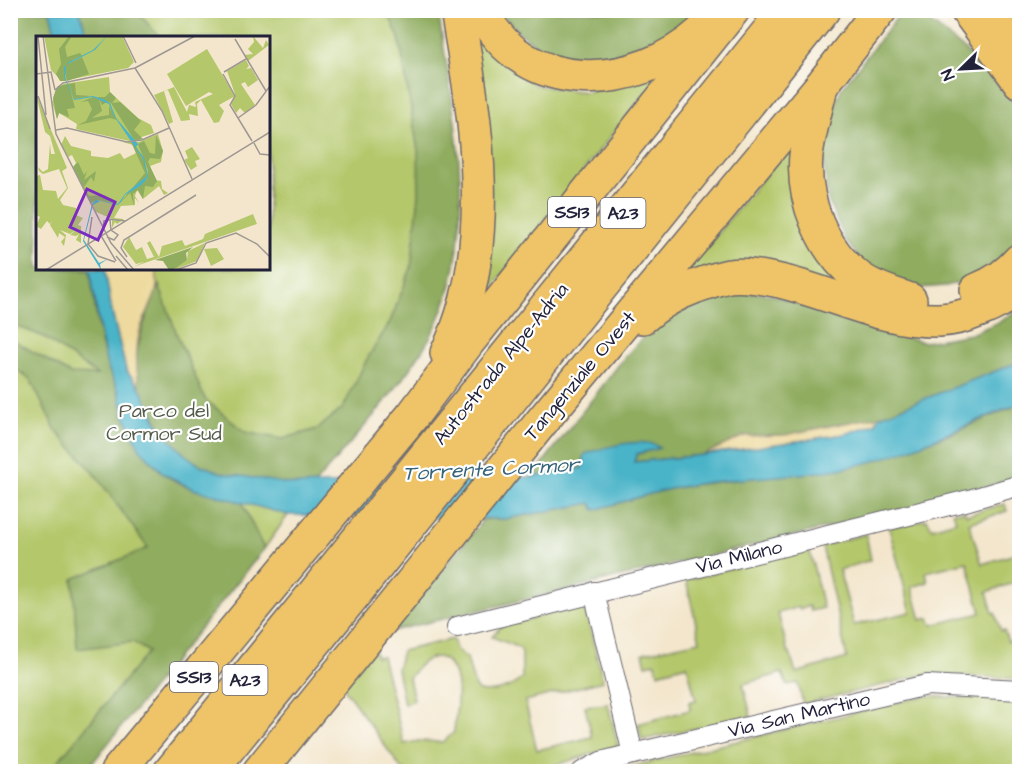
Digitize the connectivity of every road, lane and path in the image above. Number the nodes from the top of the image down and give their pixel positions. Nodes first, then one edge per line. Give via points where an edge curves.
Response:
1 (457, 10) edge
2 (481, 10) edge
3 (725, 10) edge
4 (733, 10) edge
5 (786, 10) edge
6 (824, 10) edge
7 (880, 10) edge
8 (969, 10) edge
9 (1020, 44) edge
10 (1020, 82) edge
11 (821, 86) junction
12 (1020, 260) edge
13 (1020, 288) edge
14 (582, 373) junction
15 (413, 415) junction
16 (1020, 485) edge
17 (594, 592) junction
18 (458, 627) dead end
19 (1020, 690) edge
20 (633, 754) junction
21 (117, 771) edge
22 (170, 771) edge
23 (209, 771) edge
24 (259, 771) edge
25 (582, 771) edge

1 - 15 highway via 477,148 473,274 460,326
2 - 3 highway via 497,36 514,53 536,66 580,78 603,77 657,63 685,47
4 - 15 highway, SS13
5 - 22 highway, Autostrada Alpe-Adria / A23
6 - 23 highway, Autostrada Alpe-Adria / A23
7 - 11 highway, Tangenziale Ovest
8 - 9 main road
8 - 10 highway
11 - 12 highway via 806,154 809,202 836,255 859,278 918,303 951,299 988,286
11 - 14 highway, Tangenziale Ovest
13 - 14 highway via 970,314 924,320 787,282 729,276 654,306
14 - 24 highway, Tangenziale Ovest
15 - 21 highway, SS13
16 - 17 street, Via Milano
17 - 18 street, Via Milano
17 - 20 street
19 - 20 street, Via San Martino via 927,685
20 - 25 street, Via San Martino

